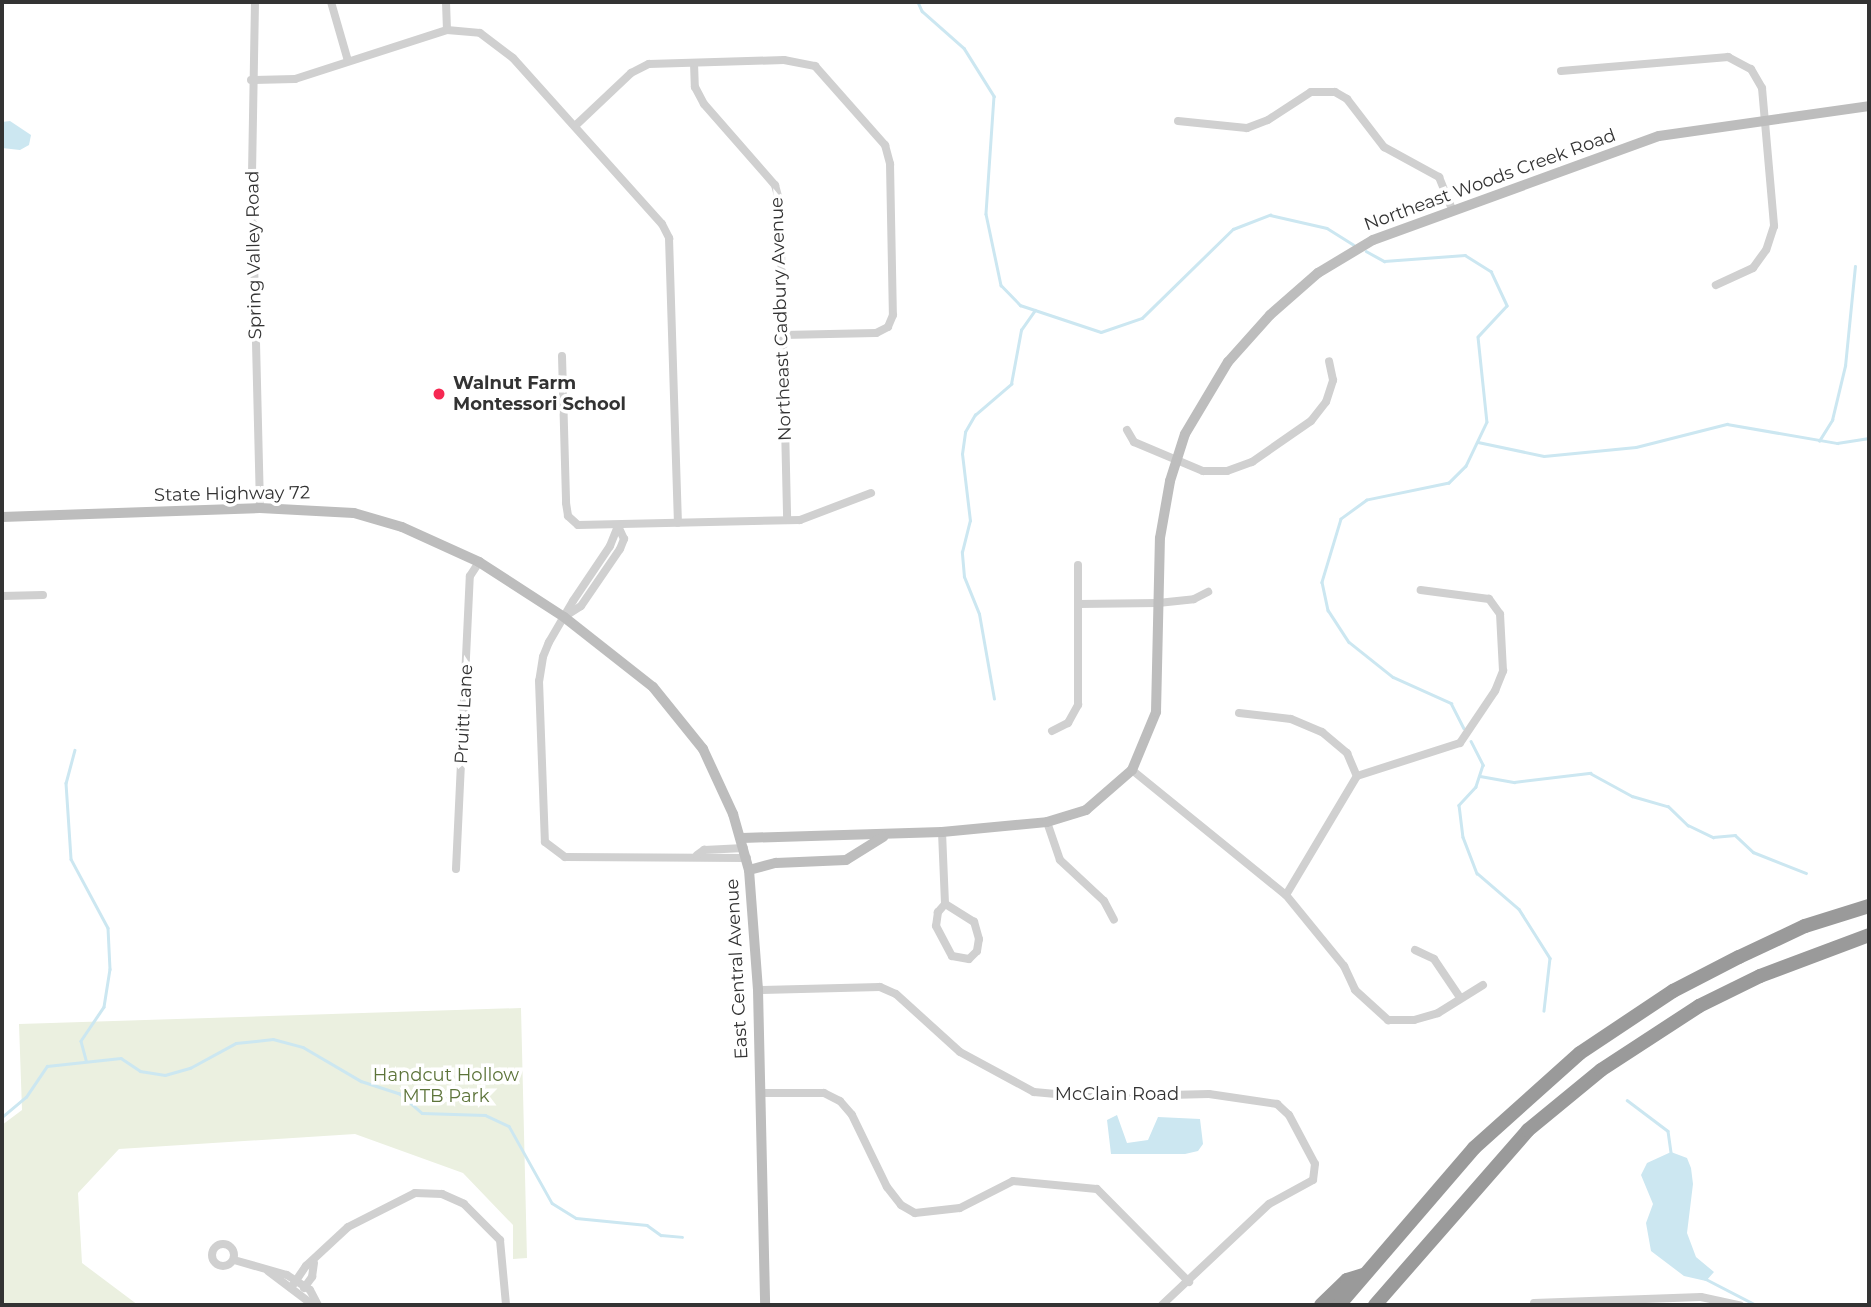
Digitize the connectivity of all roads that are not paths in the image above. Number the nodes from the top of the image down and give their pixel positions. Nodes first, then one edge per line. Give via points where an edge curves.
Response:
1 (255, 2) edge
2 (331, 2) edge
3 (446, 2) edge
4 (447, 30) junction
5 (348, 61) junction
6 (694, 63) junction
7 (1561, 71) dead end
8 (251, 80) junction
9 (1869, 106) edge
10 (1178, 121) dead end
11 (1766, 121) junction
12 (575, 125) junction
13 (1453, 211) junction
14 (1716, 285) dead end
15 (783, 335) junction
16 (562, 356) dead end
17 (1329, 361) dead end
18 (1127, 429) dead end
19 (1175, 462) junction
20 (871, 493) dead end
21 (260, 508) junction
22 (2, 517) edge
23 (787, 520) junction
24 (678, 523) junction
25 (618, 526) junction
26 (457, 550) joint
27 (479, 562) junction
28 (1078, 565) dead end
29 (1421, 590) dead end
30 (1208, 592) dead end
31 (43, 595) dead end
32 (2, 596) edge
33 (1158, 603) junction
34 (1079, 604) junction
35 (564, 617) junction
36 (1239, 713) dead end
37 (1052, 731) dead end
38 (1132, 770) junction
39 (1357, 776) junction
40 (1047, 822) junction
41 (942, 832) junction
42 (883, 836) junction
43 (746, 853) junction
44 (456, 869) dead end
45 (1286, 895) junction
46 (945, 904) junction
47 (1869, 906) edge
48 (1114, 920) dead end
49 (1869, 935) edge
50 (1415, 950) dead end
51 (1483, 985) dead end
52 (758, 990) junction
53 (1460, 996) junction
54 (760, 1093) junction
55 (233, 1260) dead end
56 (314, 1263) junction
57 (1364, 1275) junction
58 (1188, 1282) junction
59 (294, 1284) junction
60 (305, 1286) junction
61 (299, 1294) junction
62 (1534, 1303) dead end
63 (315, 1305) edge
64 (506, 1305) edge
65 (765, 1305) edge
66 (1162, 1305) edge
67 (1321, 1305) edge
68 (1339, 1305) edge
69 (1375, 1305) edge
70 (1740, 1305) edge

1 - 8 street, Spring Valley Road
2 - 5 street
3 - 4 street
4 - 5 street
4 - 12 street via 480,33 500,45
5 - 8 street via 295,79
6 - 12 street via 649,64 631,73
6 - 15 street, Northeast Cadbury Avenue via 695,87 704,104 775,185 780,204
6 - 15 street via 785,60 815,66 875,129 890,164 893,315 888,327 876,333
7 - 11 street via 1728,57 1751,69 1762,88
8 - 21 street, Spring Valley Road
9 - 11 street, Northeast Woods Creek Road
10 - 13 street via 1247,128 1311,92 1335,92 1347,99 1389,152 1439,177
11 - 13 street, Northeast Woods Creek Road via 1659,136
11 - 14 street via 1774,226 1766,250 1753,268
12 - 24 street via 669,238
13 - 19 street, Northeast Woods Creek Road via 1366,244 1318,273 1270,315 1204,398
15 - 23 street, Northeast Cadbury Avenue
16 - 25 street via 568,516 578,525
17 - 19 street via 1333,380 1326,402 1290,439 1227,471 1203,471
18 - 19 street via 1133,442
19 - 33 street, Northeast Woods Creek Road via 1160,538
20 - 23 street via 800,520
21 - 22 street, State Highway 72
21 - 26 street, State Highway 72 via 354,513
23 - 24 street
24 - 25 street
25 - 35 street via 624,539 620,549 581,606
26 - 27 street, East Central Avenue
27 - 35 street, East Central Avenue
27 - 44 street, Pruitt Lane via 470,576
28 - 34 street
29 - 39 street via 1489,599 1500,614 1503,671 1479,720 1461,743
30 - 33 street via 1194,599
31 - 32 street
33 - 34 street
33 - 38 street, Northeast Woods Creek Road via 1158,703 1150,735
34 - 37 street via 1078,705 1068,723
35 - 43 street, East Central Avenue via 653,687 682,720 724,789
35 - 43 street via 543,657 539,681 545,842 565,857 697,855 710,860
36 - 39 street via 1291,719 1322,733 1347,753
38 - 40 street, Northeast Woods Creek Road via 1086,810
38 - 45 street
39 - 45 street
40 - 41 street, Northeast Woods Creek Road
40 - 48 street via 1060,860 1104,901
41 - 42 street, Northeast Woods Creek Road
41 - 46 street
42 - 43 street, Northeast Woods Creek Road
42 - 43 street, Northeast Woods Creek Road via 845,860 776,863
43 - 52 street, East Central Avenue
45 - 53 street via 1344,966 1355,990 1388,1020 1414,1020 1438,1013
46 - 46 street via 938,912 940,939 952,956 969,959 977,951 979,939 974,922
47 - 57 highway via 1805,926 1739,957 1673,992 1580,1052 1474,1148
49 - 69 highway via 1736,988 1601,1070 1511,1147
50 - 53 street via 1434,958
51 - 53 street
52 - 54 street, East Central Avenue
52 - 58 street, McClain Road via 880,987 897,994 960,1052 1034,1092 1089,1097 1209,1094 1277,1104 1289,1115 1315,1164 1313,1180 1269,1204
54 - 58 street via 824,1093 840,1101 855,1119 887,1186 901,1205 915,1213 960,1208 1013,1181 1097,1189
54 - 65 street, East Central Avenue
55 - 59 street
56 - 59 street
56 - 60 street via 315,1271
56 - 64 street via 348,1227 415,1193 442,1194 477,1214 500,1240
57 - 67 highway via 1346,1280
57 - 68 highway
58 - 66 street
59 - 60 street
59 - 61 street
60 - 61 street
60 - 63 street
61 - 63 street
62 - 70 street via 1701,1297

